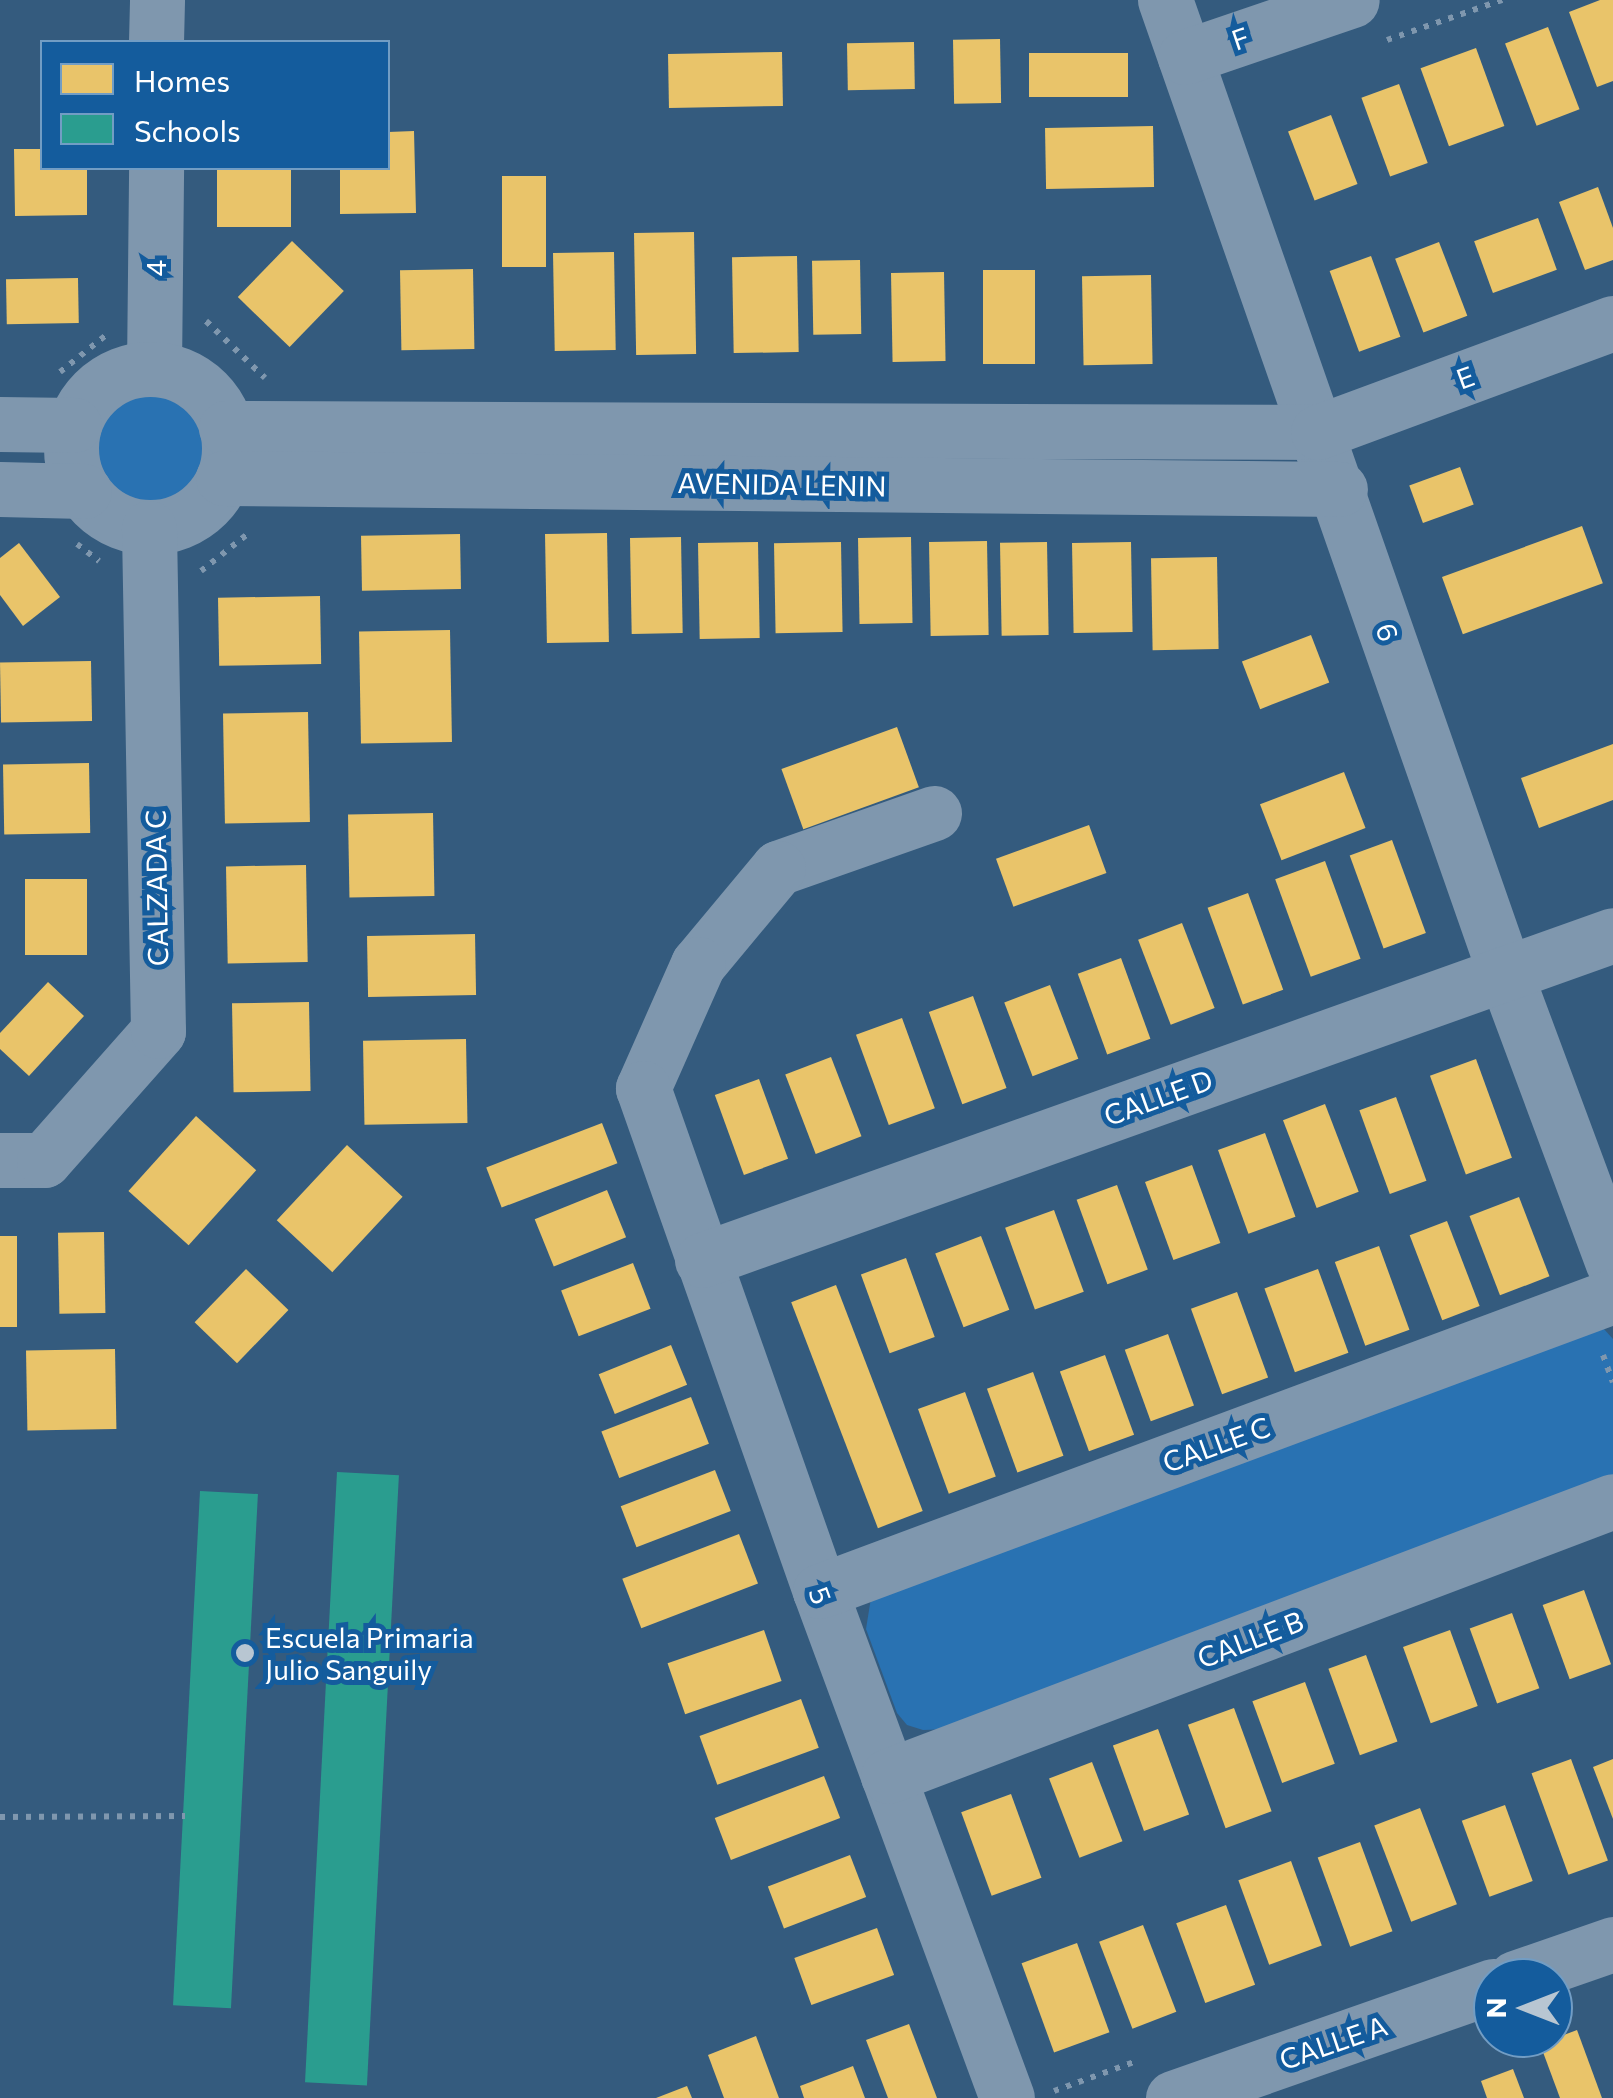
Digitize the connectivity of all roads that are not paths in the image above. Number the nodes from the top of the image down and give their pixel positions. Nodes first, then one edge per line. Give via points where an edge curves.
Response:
1 (157, 0) edge
2 (1166, 0) edge
3 (1352, 0) edge
4 (156, 40) edge
5 (1185, 57) junction
6 (156, 170) edge
7 (1613, 323) edge
8 (154, 369) junction
9 (65, 400) junction
10 (0, 424) edge
11 (1318, 432) junction
12 (225, 453) junction
13 (1340, 489) junction
14 (0, 490) edge
15 (78, 515) junction
16 (149, 528) junction
17 (934, 813) dead end
18 (1613, 934) edge
19 (1505, 974) junction
20 (0, 1160) edge
21 (702, 1260) junction
22 (1604, 1289) edge
23 (1613, 1500) edge
24 (820, 1591) junction
25 (888, 1776) junction
26 (1613, 1944) edge
27 (1573, 1958) edge
28 (1473, 1993) edge
29 (1007, 2098) edge
30 (1173, 2098) edge

1 - 4 street
2 - 5 street, 6
3 - 5 street, F
5 - 11 street, 6
6 - 8 street, 4
7 - 11 street, E
8 - 9 street via 105,383 86,402
8 - 12 street via 200,386 216,405
9 - 10 street
9 - 15 street
11 - 12 street, AVENIDA LENIN
11 - 13 street, 6
12 - 13 street, AVENIDA LENIN
12 - 16 street via 212,499 173,525
13 - 19 street, 6
14 - 15 street
15 - 16 street via 101,511
16 - 20 street, CALZADA C via 158,1031 44,1160
17 - 21 street, 5 via 778,868 698,964 643,1088
18 - 19 street, CALLE D
19 - 21 street, CALLE D
19 - 22 street, 6
21 - 24 street, 5
22 - 24 street, CALLE C
23 - 25 street, CALLE B
24 - 25 street, 5
25 - 29 street, 5
26 - 27 street
28 - 30 street, CALLE A

